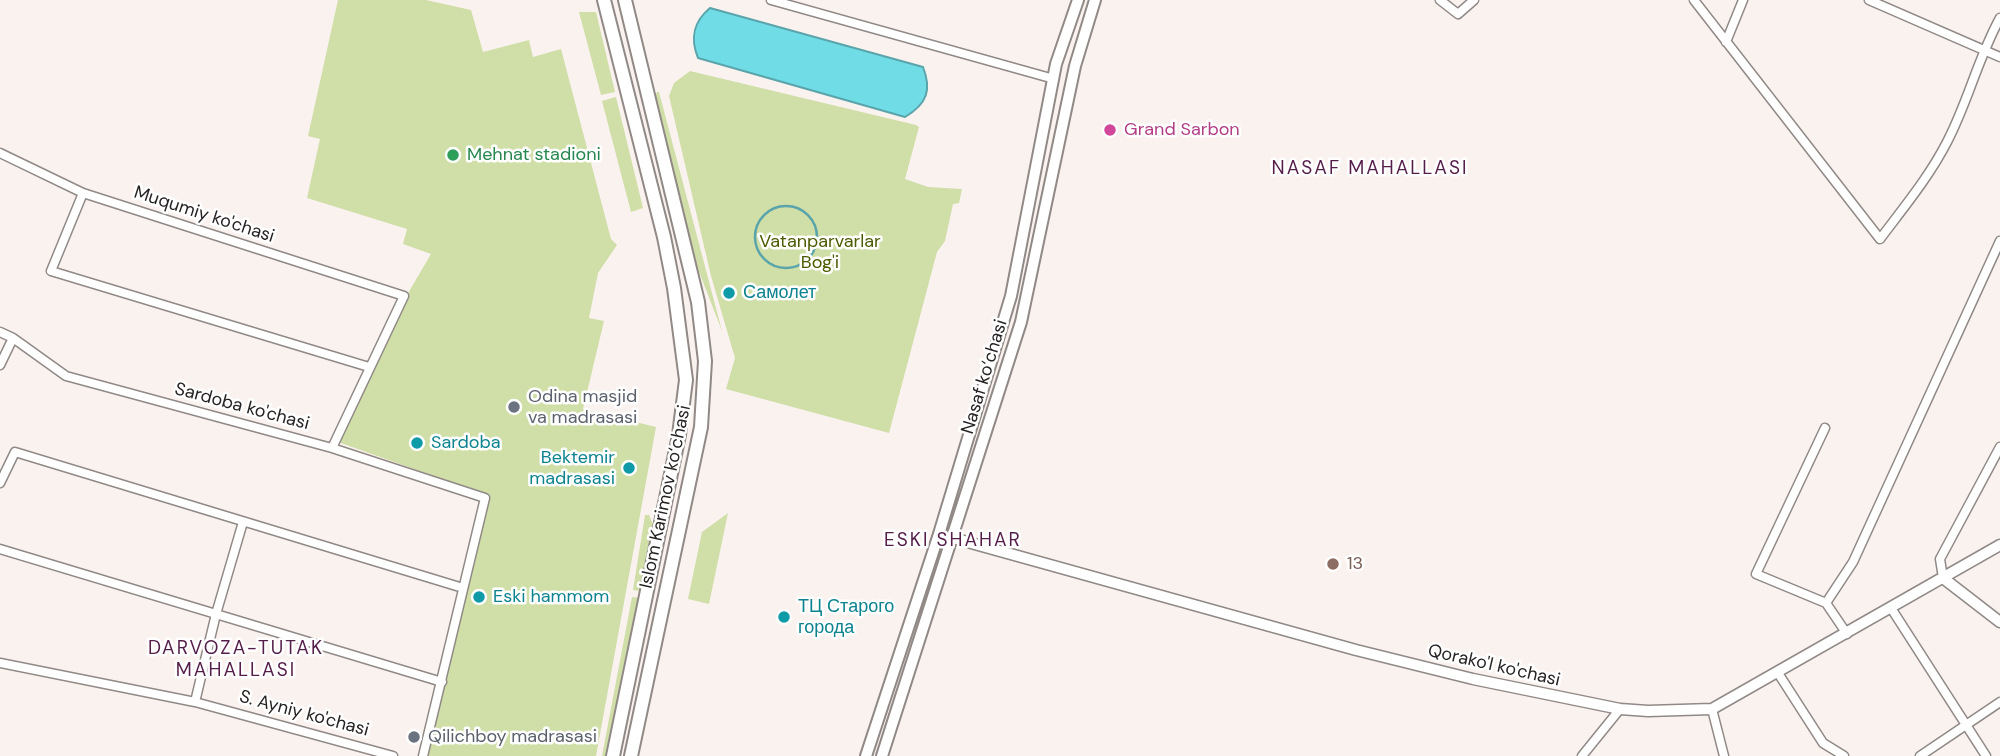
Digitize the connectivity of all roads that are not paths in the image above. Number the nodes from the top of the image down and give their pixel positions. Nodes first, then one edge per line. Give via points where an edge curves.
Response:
1 (604, 0) edge
2 (625, 0) edge
3 (771, 0) edge
4 (1078, 0) edge
5 (1095, 0) edge
6 (1440, 0) edge
7 (1474, 0) edge
8 (1694, 0) edge
9 (1743, 0) edge
10 (1869, 0) edge
11 (2000, 19) edge
12 (1726, 42) junction
13 (1983, 49) junction
14 (2000, 57) edge
15 (1054, 79) junction
16 (0, 153) edge
17 (672, 192) junction
18 (83, 193) junction
19 (653, 196) junction
20 (2000, 241) edge
21 (0, 332) edge
22 (13, 338) junction
23 (0, 365) edge
24 (369, 368) junction
25 (1825, 428) dead end
26 (2000, 447) edge
27 (332, 448) junction
28 (0, 484) edge
29 (243, 522) junction
30 (939, 534) junction
31 (953, 538) junction
32 (2000, 545) edge
33 (0, 549) edge
34 (1943, 578) junction
35 (463, 589) junction
36 (1826, 603) junction
37 (1891, 608) junction
38 (216, 614) junction
39 (2000, 622) edge
40 (1847, 634) junction
41 (0, 663) edge
42 (1778, 673) junction
43 (442, 682) junction
44 (195, 702) junction
45 (2000, 702) edge
46 (1620, 709) junction
47 (1712, 709) junction
48 (877, 720) junction
49 (892, 724) junction
50 (1965, 724) junction
51 (393, 756) edge
52 (423, 756) edge
53 (614, 756) edge
54 (631, 756) edge
55 (866, 756) edge
56 (882, 756) edge
57 (1582, 756) edge
58 (1724, 756) edge
59 (1844, 756) edge
60 (1920, 756) edge
61 (1986, 756) edge

1 - 19 main road, Islom Karimov ko‘chasi
2 - 17 main road, Islom Karimov ko‘chasi
3 - 15 street
4 - 15 main road, Nasaf ko‘chasi
5 - 31 main road, Nasaf ko‘chasi via 1075,66 1021,322
6 - 7 street via 1458,14
8 - 12 street
9 - 12 street
10 - 13 street
11 - 13 street
12 - 13 street via 1880,239 1936,163
13 - 14 street
15 - 30 main road, Nasaf ko‘chasi via 1012,296
16 - 18 street, Muqumiy ko'chasi
17 - 19 main road
17 - 54 main road, Islom Karimov ko‘chasi via 698,302 705,392
18 - 24 street via 51,271
18 - 24 street, Muqumiy ko'chasi via 404,296
19 - 53 main road, Islom Karimov ko‘chasi via 674,288 684,405
20 - 36 street via 1853,562
21 - 22 street, Sardoba ko'chasi
22 - 23 street
22 - 27 street, Sardoba ko'chasi via 66,376
24 - 27 street
25 - 36 street via 1756,574
26 - 34 street via 1940,559
27 - 35 street, Sardoba ko'chasi via 485,498
28 - 29 street via 15,452
29 - 35 street
29 - 38 street
30 - 31 street
30 - 48 main road, Nasaf ko‘chasi
31 - 46 street, Qorako'l ko'chasi via 1356,650
31 - 49 main road, Nasaf ko‘chasi
32 - 34 street, Qorako'l ko'chasi
33 - 38 street
34 - 37 street, Qorako'l ko'chasi
34 - 39 street
35 - 43 street
36 - 40 street
37 - 40 street, Qorako'l ko'chasi
37 - 50 street
38 - 43 street
38 - 44 street
40 - 42 street, Qorako'l ko'chasi
41 - 44 street, S. Ayniy ko'chasi
42 - 47 street, Qorako'l ko'chasi
42 - 59 street via 1823,743
43 - 52 street
44 - 51 street, S. Ayniy ko'chasi
45 - 50 street
46 - 47 street, Qorako'l ko'chasi
46 - 57 street
47 - 58 street
48 - 49 main road
48 - 55 main road, Nasaf ko‘chasi
49 - 56 main road, Nasaf ko‘chasi
50 - 60 street
50 - 61 street

